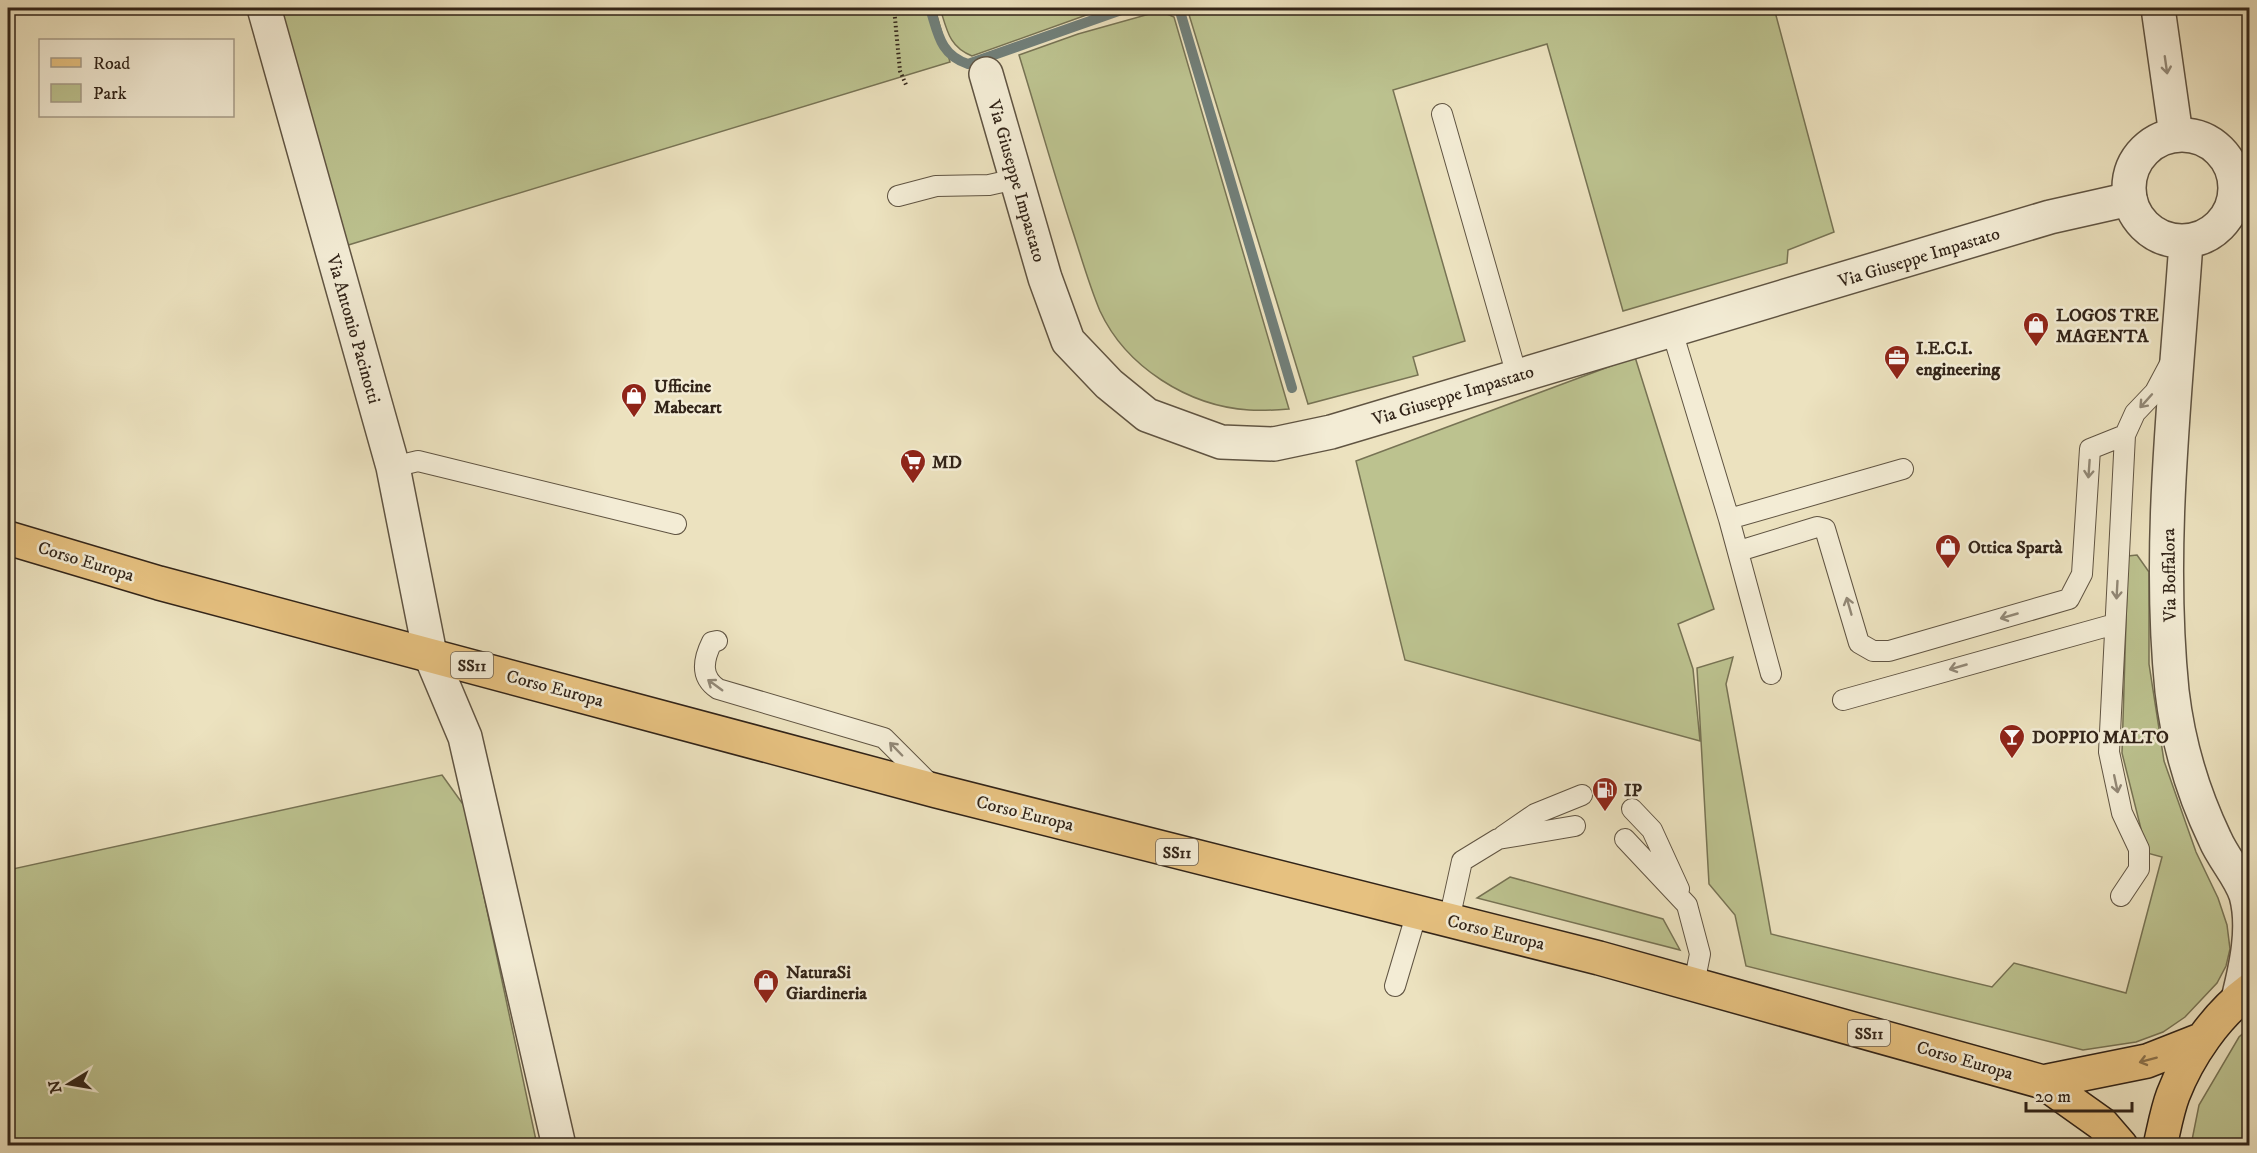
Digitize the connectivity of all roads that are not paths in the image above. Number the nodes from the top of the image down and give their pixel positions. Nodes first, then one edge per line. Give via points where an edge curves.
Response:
1 (264, 8) edge
2 (2158, 8) edge
3 (986, 74) dead end
4 (1442, 114) dead end
5 (2176, 135) junction
6 (2239, 160) edge
7 (1016, 179) junction
8 (898, 196) dead end
9 (2130, 199) junction
10 (2186, 242) junction
11 (1672, 331) junction
12 (2179, 353) junction
13 (1517, 376) junction
14 (2126, 435) junction
15 (393, 467) junction
16 (1903, 469) dead end
17 (1729, 519) junction
18 (676, 524) dead end
19 (8, 538) edge
20 (1738, 551) junction
21 (2115, 624) junction
22 (717, 641) dead end
23 (430, 654) junction
24 (1772, 674) dead end
25 (1843, 700) dead end
26 (937, 791) junction
27 (1582, 795) dead end
28 (1632, 809) dead end
29 (1575, 826) dead end
30 (1498, 839) junction
31 (1625, 839) dead end
32 (2121, 896) dead end
33 (2248, 896) edge
34 (1687, 905) junction
35 (1417, 912) junction
36 (1449, 920) junction
37 (1694, 984) junction
38 (1395, 986) dead end
39 (2244, 994) edge
40 (2203, 1039) junction
41 (2043, 1082) junction
42 (559, 1146) edge
43 (2121, 1146) edge
44 (2160, 1146) edge

1 - 15 street, Via Antonio Pacinotti
2 -> 5 street
3 - 7 street, Via Giuseppe Impastato
4 - 13 lane
5 - 6 street via 2194,136
5 - 9 street via 2157,141 2141,153 2130,180
6 - 10 street via 2228,214 2206,236
7 - 8 lane via 989,185 936,186
7 - 13 street, Via Giuseppe Impastato via 1068,341 1147,416 1221,442 1274,444 1331,432
9 - 10 street via 2146,227 2164,239
9 - 11 street, Via Giuseppe Impastato via 2050,217
10 - 12 street, Via Boffalora
11 - 13 street, Via Giuseppe Impastato
11 - 17 lane
12 -> 14 lane via 2135,413
12 - 33 street, Via Boffalora via 2168,522 2172,692 2186,763 2215,839
14 -> 20 lane via 2090,449 2082,574 2069,598 1889,651 1873,651 1859,643 1825,529 1817,527
14 -> 21 lane
15 - 18 lane via 418,461
15 - 23 street, Via Antonio Pacinotti
16 - 17 lane
17 - 20 lane
19 - 23 main road, Corso Europa / SS11 via 159,583
20 - 24 lane
21 -> 25 lane
21 -> 32 lane via 2109,752 2122,813 2139,849 2139,869
26 -> 22 lane via 884,738 718,689 707,681 704,668 708,649
23 - 26 main road, Corso Europa / SS11
23 - 42 street, Via Antonio Pacinotti via 465,737
26 - 35 main road, Corso Europa / SS11
27 - 30 lane via 1534,814
28 - 34 lane via 1652,830
29 - 30 lane
30 - 36 lane via 1462,861
31 - 34 lane
33 - 39 street, Via Boffalora
34 - 37 lane via 1700,954
35 - 36 main road, Corso Europa
35 - 38 lane
36 - 37 main road, Corso Europa / SS11
37 - 41 main road, Corso Europa / SS11
39 - 40 main road, Corso Europa
40 -> 41 main road, Corso Europa via 2147,1061
40 - 44 main road, Corso Europa via 2173,1096
41 - 43 main road, Corso Europa via 2102,1124

